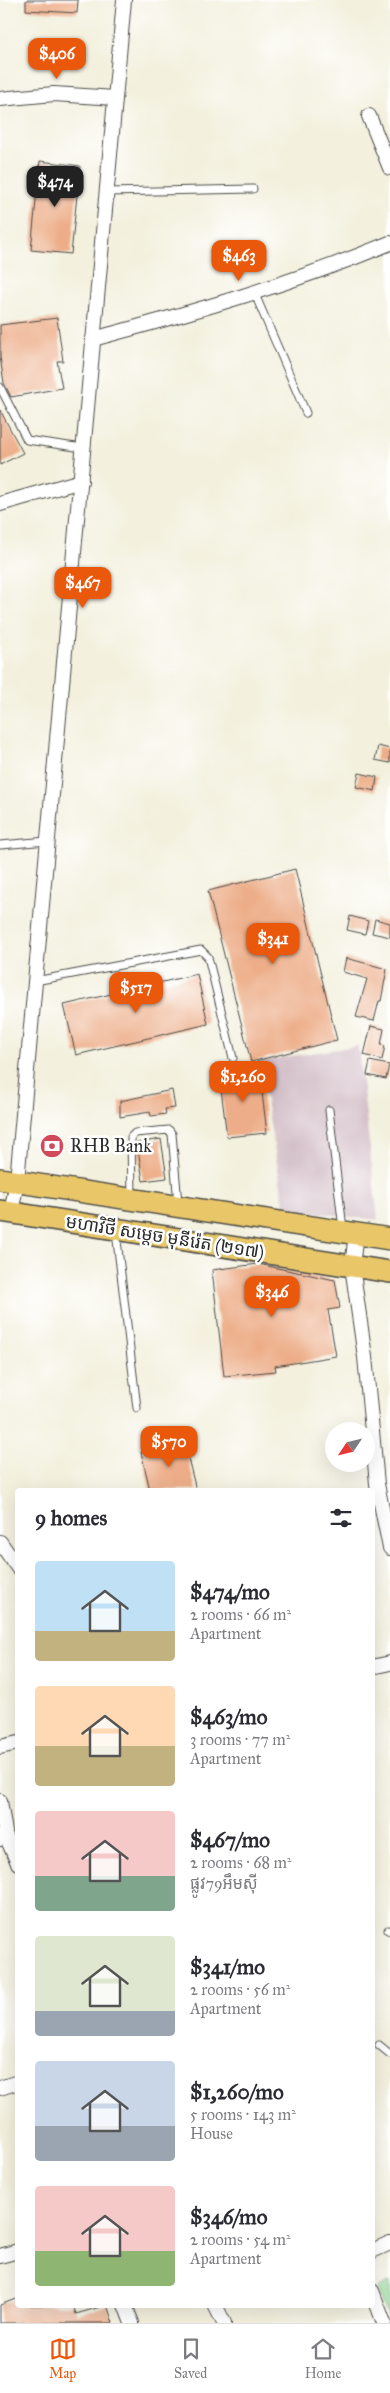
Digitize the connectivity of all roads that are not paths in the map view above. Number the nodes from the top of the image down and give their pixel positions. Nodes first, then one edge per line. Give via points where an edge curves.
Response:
1 (124, 0) edge
2 (115, 98) junction
3 (0, 99) edge
4 (369, 116) dead end
5 (390, 168) edge
6 (253, 189) dead end
7 (107, 192) junction
8 (390, 243) edge
9 (254, 292) junction
10 (94, 339) junction
11 (0, 387) edge
12 (306, 413) dead end
13 (83, 448) junction
14 (80, 481) junction
15 (0, 504) edge
16 (48, 841) junction
17 (0, 845) edge
18 (35, 981) junction
19 (233, 1058) dead end
20 (329, 1110) dead end
21 (8, 1180) edge
22 (132, 1199) junction
23 (178, 1206) junction
24 (6, 1212) edge
25 (115, 1229) junction
26 (350, 1233) junction
27 (390, 1239) edge
28 (352, 1266) junction
29 (390, 1272) edge
30 (137, 1408) dead end
31 (0, 1542) edge
32 (390, 1548) edge
33 (15, 1564) edge
34 (390, 1663) edge
35 (375, 1666) edge
36 (15, 1744) edge
37 (0, 1747) edge
38 (0, 1801) edge
39 (2, 1837) edge
40 (15, 1856) edge
41 (379, 2045) dead end
42 (390, 2054) edge
43 (15, 2083) edge
44 (0, 2088) edge
45 (390, 2244) edge
46 (375, 2250) edge
47 (15, 2252) edge
48 (0, 2256) edge
49 (375, 2299) edge
50 (126, 2308) edge
51 (216, 2308) edge
52 (132, 2323) edge
53 (224, 2323) edge
54 (384, 2323) edge

1 - 2 street
2 - 3 street via 54,94
2 - 7 street
4 - 5 street
6 - 7 lane
7 - 10 street
8 - 9 street
9 - 10 street
9 - 12 lane
10 - 13 street
11 - 13 lane via 27,440
13 - 14 street
14 - 15 street
14 - 16 street
16 - 17 lane
16 - 18 street
18 - 19 lane via 201,950 208,956
18 - 21 street
20 - 26 lane
21 - 22 main road, មហាវិថី សម្តេច មុនីរ៉េត (២១៧)
21 - 24 street
22 - 23 main road, មហាវិថី សម្តេច មុនីរ៉េត (២១៧)
22 - 23 lane via 131,1137 135,1133 169,1130 172,1134
23 - 26 main road, មហាវិថី សម្តេច មុនីរ៉េត (២១៧)
24 - 25 main road, មហាវិថី សម្តេច មុនីរ៉េត (២១៧)
25 - 28 main road, មហាវិថី សម្តេច មុនីរ៉េត (២១៧)
25 - 30 lane
26 - 27 main road, មហាវិថី សម្តេច មុនីរ៉េត (២១៧)
26 - 28 street
28 - 29 main road, មហាវិថី សម្តេច មុនីរ៉េត (២១៧)
28 - 32 street via 365,1356 377,1484
31 - 33 street
34 - 35 street
36 - 37 street
38 - 39 street via 5,1827
39 - 40 street via 6,1836
41 - 42 lane
43 - 44 street
45 - 46 street
47 - 48 street
49 - 54 street
50 - 52 street
51 - 53 street

